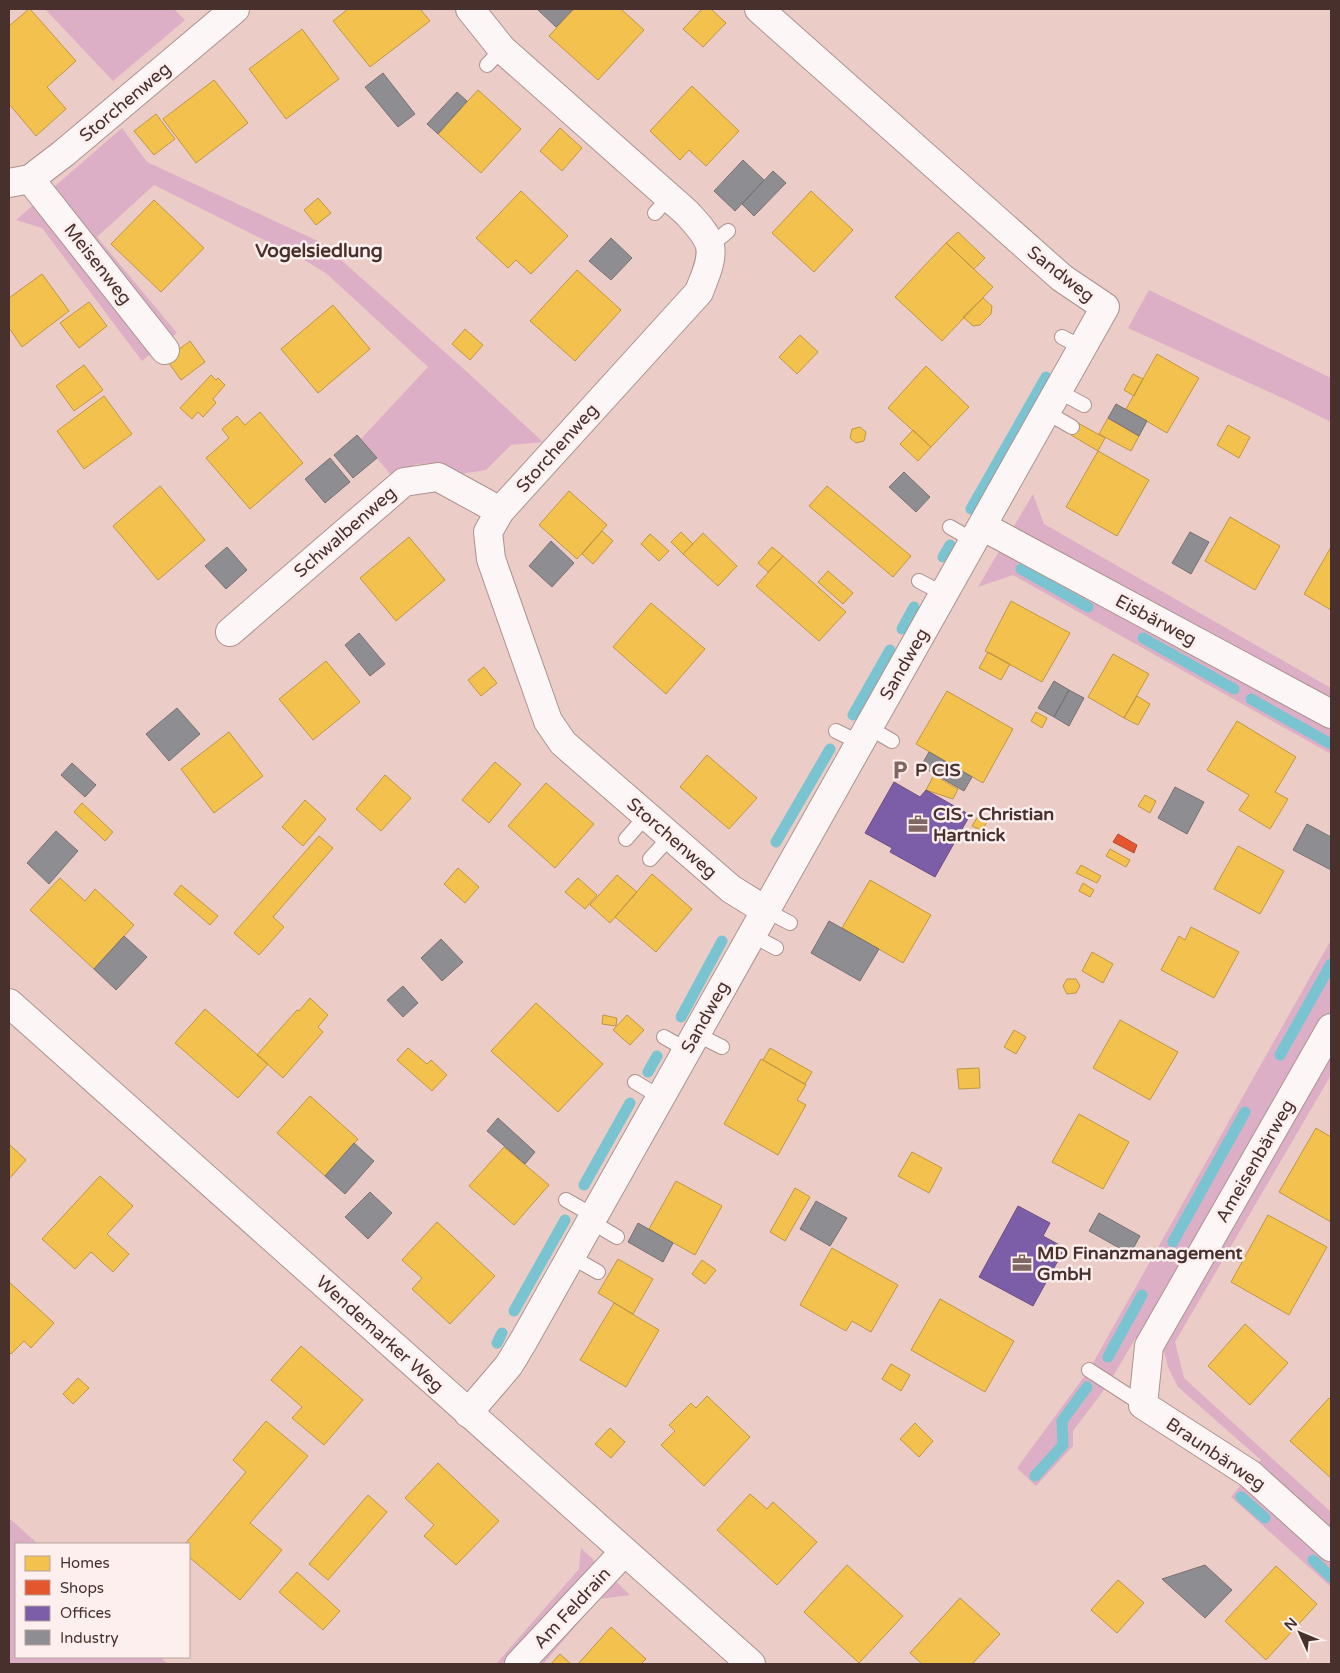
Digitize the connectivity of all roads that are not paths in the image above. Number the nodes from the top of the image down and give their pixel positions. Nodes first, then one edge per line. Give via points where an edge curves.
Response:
1 (235, 9) edge
2 (470, 9) edge
3 (759, 9) edge
4 (19, 181) edge
5 (165, 350) dead end
6 (1052, 402) junction
7 (1084, 406) dead end
8 (1072, 426) dead end
9 (506, 517) junction
10 (950, 528) dead end
11 (978, 534) junction
12 (920, 581) dead end
13 (944, 594) junction
14 (230, 632) dead end
15 (1331, 714) edge
16 (836, 730) dead end
17 (864, 735) junction
18 (892, 740) dead end
19 (646, 816) junction
20 (670, 836) junction
21 (626, 839) dead end
22 (650, 859) dead end
23 (765, 910) junction
24 (790, 924) dead end
25 (752, 935) junction
26 (776, 948) dead end
27 (9, 1003) edge
28 (1331, 1028) edge
29 (682, 1040) junction
30 (722, 1047) dead end
31 (636, 1082) dead end
32 (660, 1097) junction
33 (566, 1200) dead end
34 (592, 1218) junction
35 (617, 1237) dead end
36 (570, 1256) junction
37 (598, 1272) dead end
38 (1089, 1370) dead end
39 (1143, 1405) junction
40 (468, 1413) junction
41 (1331, 1547) edge
42 (624, 1552) junction
43 (519, 1664) edge
44 (751, 1664) edge

1 - 4 street, Storchenweg via 64,154
2 - 9 street, Storchenweg via 504,53 662,205 712,230 704,297
3 - 6 street, Sandweg via 1062,278 1105,307 1072,343
4 - 5 street, Meisenweg
6 - 7 lane
6 - 8 lane
6 - 11 street, Sandweg
9 - 14 street, Schwalbenweg via 438,477 404,482 382,492 356,514
9 - 19 street, Storchenweg via 488,532 491,559 548,721 563,743
10 - 11 lane
11 - 13 street, Sandweg
11 - 15 street, Eisbärweg
12 - 13 lane
13 - 17 street, Sandweg
16 - 17 lane
17 - 18 lane
17 - 23 street, Sandweg
19 - 20 street, Storchenweg
19 - 21 lane
20 - 22 lane
20 - 23 street, Storchenweg via 731,889
23 - 24 lane
23 - 25 street, Sandweg
25 - 26 lane
25 - 29 street, Sandweg
27 - 40 street, Wendemarker Weg
28 - 39 street, Ameisenbärweg via 1149,1346
29 - 30 lane
29 - 32 street, Sandweg
31 - 32 lane
32 - 34 street, Sandweg
33 - 34 lane
34 - 35 lane
34 - 36 street, Sandweg
36 - 37 lane
36 - 40 street, Sandweg via 509,1365
38 - 39 lane
39 - 41 street, Braunbärweg via 1250,1474
40 - 42 street, Wendemarker Weg
42 - 43 street, Am Feldrain
42 - 44 street, Wendemarker Weg

